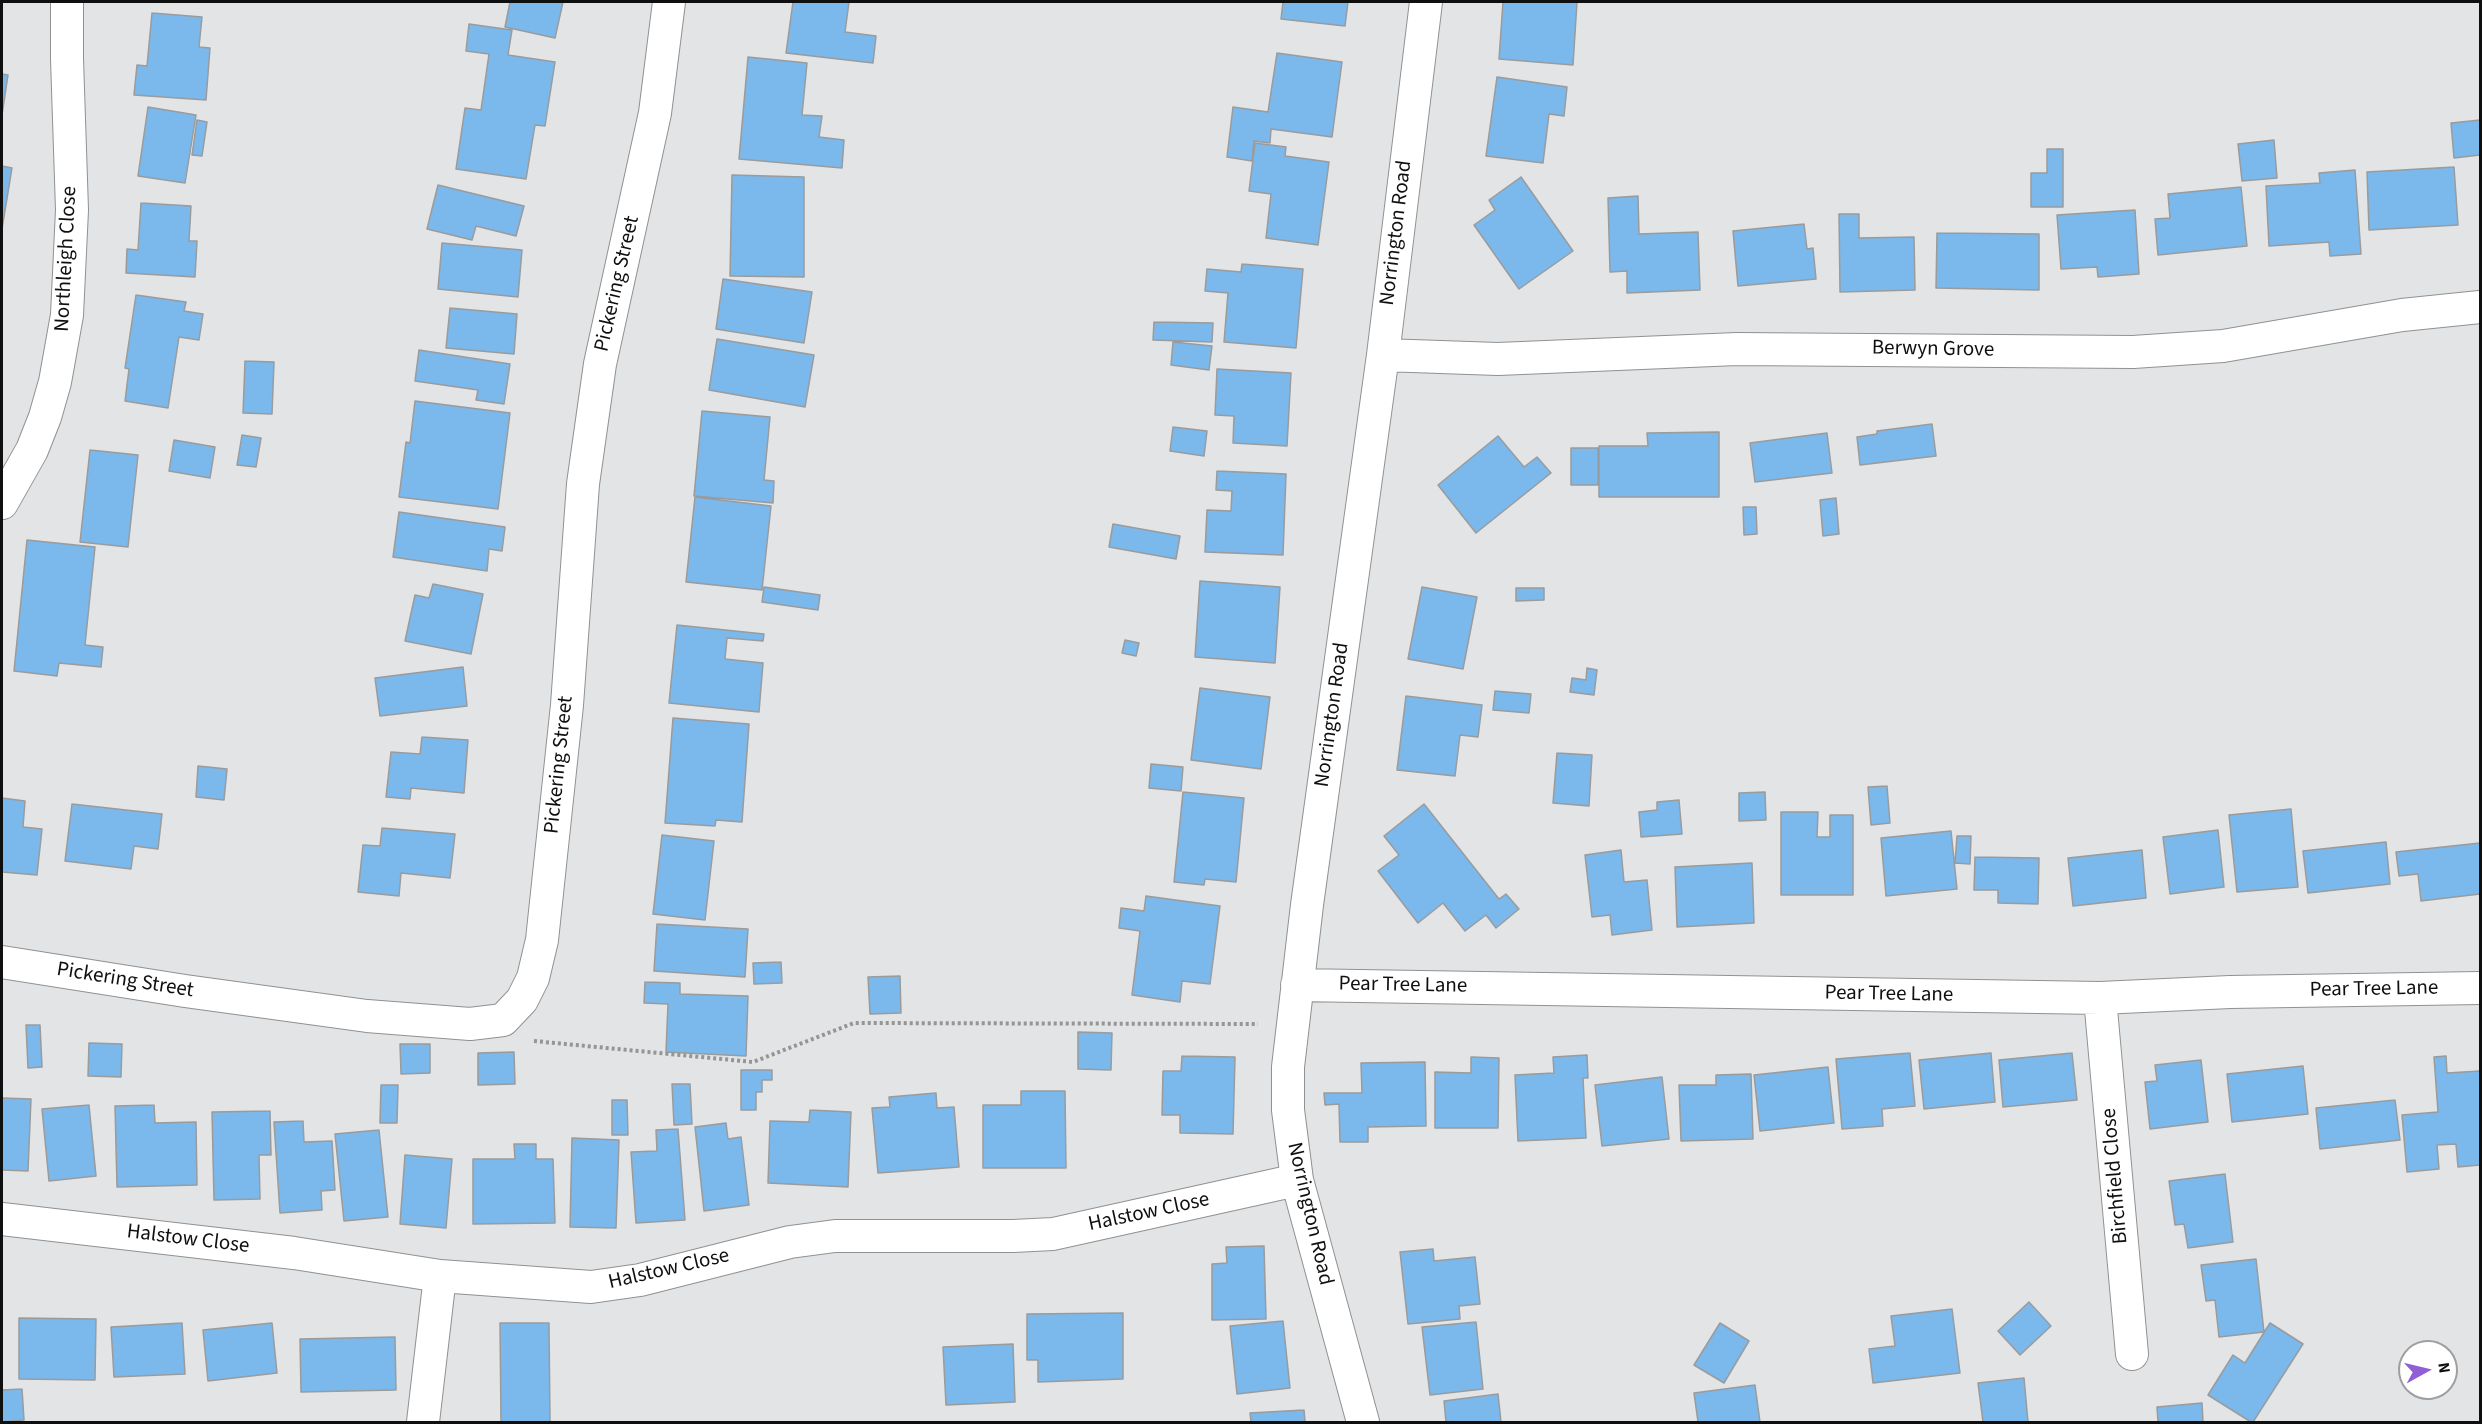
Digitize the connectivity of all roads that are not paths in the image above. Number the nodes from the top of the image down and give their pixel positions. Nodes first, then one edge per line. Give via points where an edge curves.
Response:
1 (67, 2) edge
2 (669, 2) edge
3 (1426, 2) edge
4 (2481, 307) edge
5 (1383, 356) junction
6 (2, 503) edge
7 (2, 962) edge
8 (1297, 985) junction
9 (2481, 988) edge
10 (2100, 998) junction
11 (1297, 1180) junction
12 (2, 1219) edge
13 (440, 1276) junction
14 (2132, 1354) dead end
15 (423, 1422) edge
16 (1363, 1422) edge

1 - 6 street, Northleigh Close via 72,210 67,315 45,417 32,450
2 - 7 street, Pickering Street via 655,113 600,364 583,484 567,705 542,940 533,978 522,1000 503,1020 470,1024 367,1016
3 - 5 street, Norrington Road
4 - 5 street, Berwyn Grove via 2402,315 2223,346 2133,352 1737,349 1498,359
5 - 8 street, Norrington Road
8 - 10 street, Pear Tree Lane
8 - 11 street, Norrington Road via 1288,1067 1288,1110
9 - 10 street, Pear Tree Lane
10 - 14 street, Birchfield Close
11 - 13 street, Halstow Close via 1053,1234 835,1236 790,1242 640,1281 591,1287
11 - 16 street, Norrington Road
12 - 13 street, Halstow Close via 294,1253
13 - 15 street

